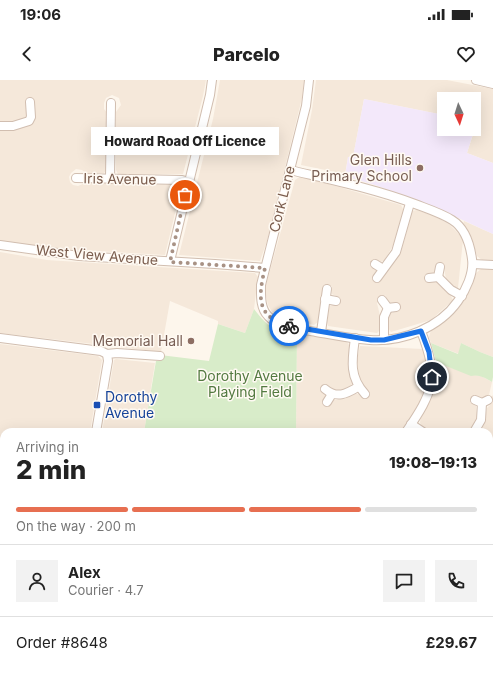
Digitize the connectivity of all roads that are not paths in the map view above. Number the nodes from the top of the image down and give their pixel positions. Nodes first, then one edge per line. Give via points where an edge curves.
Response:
1 (212, 80) edge
2 (309, 80) edge
3 (476, 80) edge
4 (493, 84) edge
5 (30, 102) dead end
6 (111, 103) dead end
7 (0, 126) edge
8 (290, 170) junction
9 (76, 178) dead end
10 (110, 179) junction
11 (188, 182) junction
12 (410, 202) junction
13 (0, 245) edge
14 (170, 262) junction
15 (375, 264) dead end
16 (473, 264) junction
17 (493, 265) edge
18 (440, 267) dead end
19 (265, 268) junction
20 (383, 269) junction
21 (377, 278) dead end
22 (327, 289) dead end
23 (462, 296) junction
24 (326, 300) junction
25 (382, 300) dead end
26 (336, 301) dead end
27 (421, 331) junction
28 (321, 332) junction
29 (0, 338) edge
30 (355, 338) junction
31 (384, 340) junction
32 (107, 354) junction
33 (160, 356) dead end
34 (358, 387) junction
35 (365, 394) dead end
36 (482, 401) dead end
37 (327, 402) dead end
38 (411, 424) junction
39 (97, 428) edge
40 (408, 428) edge
41 (417, 428) edge
42 (476, 428) edge

1 - 11 street
2 - 8 street, Cork Lane via 306,106
3 - 4 street
5 - 7 street via 29,121 13,126
6 - 10 street
8 - 12 street
8 - 19 street, Cork Lane
9 - 10 street, Iris Avenue
10 - 11 street, Iris Avenue
11 - 14 street
12 - 16 street via 453,221 467,238
12 - 20 street via 396,252
13 - 14 street, West View Avenue via 79,256
14 - 19 street, West View Avenue
15 - 20 street
16 - 17 street
16 - 23 street
18 - 23 street via 433,277
19 - 28 street, Cork Lane via 261,296 264,310 269,317 279,324
20 - 21 street
22 - 24 street
23 - 27 street via 440,320
24 - 26 street
24 - 28 street
25 - 31 street via 392,307 384,317
27 - 31 street
27 - 38 street via 429,352 432,377 427,397
28 - 30 street
29 - 32 street via 101,351
30 - 31 street
30 - 34 street via 352,361
32 - 33 street
32 - 39 street
34 - 35 street
34 - 37 street via 341,395 328,392
36 - 42 street via 481,420
38 - 40 street
38 - 41 street

